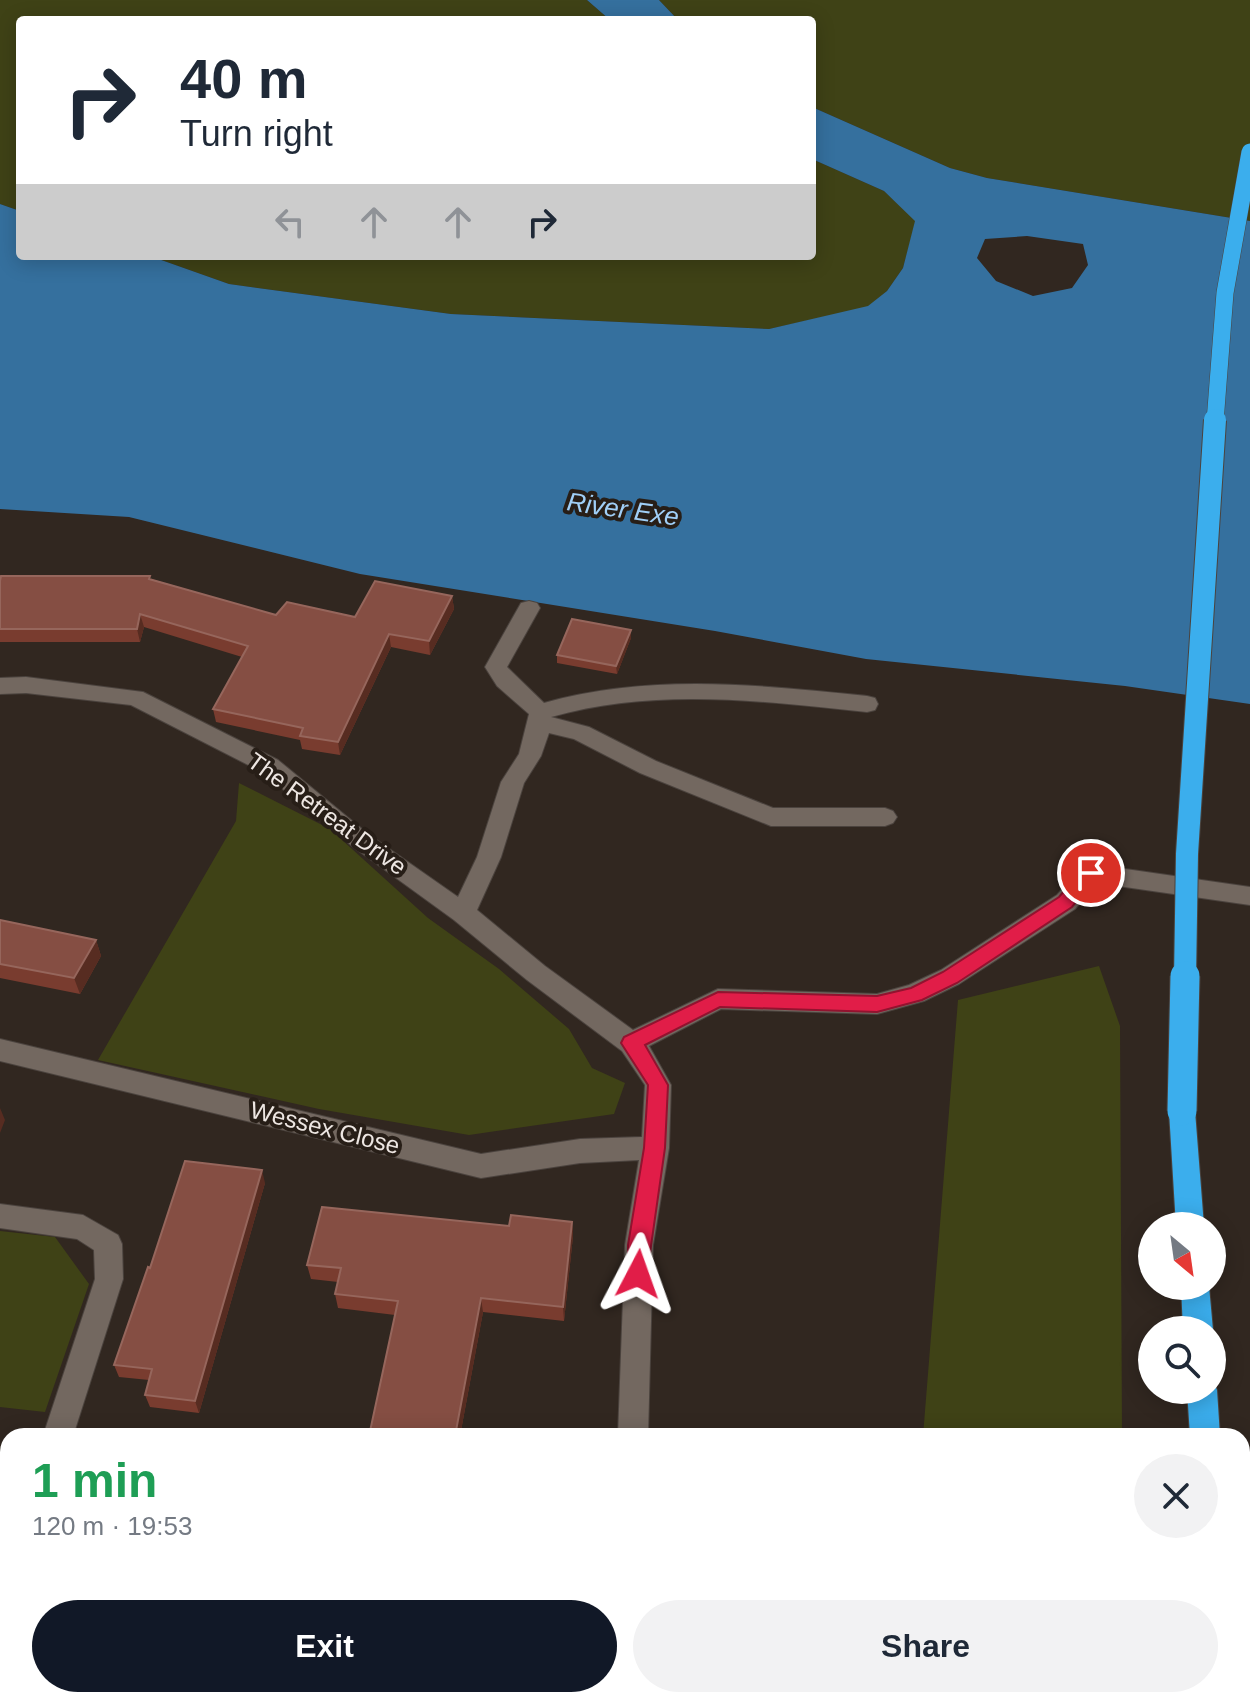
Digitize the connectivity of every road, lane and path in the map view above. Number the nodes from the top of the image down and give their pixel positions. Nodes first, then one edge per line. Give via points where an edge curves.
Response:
1 (1250, 152) edge
2 (529, 608) dead end
3 (0, 686) edge
4 (867, 704) dead end
5 (539, 717) junction
6 (885, 817) dead end
7 (1250, 896) edge
8 (463, 913) junction
9 (631, 1043) junction
10 (0, 1050) edge
11 (655, 1148) junction
12 (1189, 1212) edge
13 (0, 1216) edge
14 (1203, 1404) edge
15 (61, 1428) edge
16 (633, 1428) edge
17 (1204, 1428) edge

1 - 12 highway, bridge via 1225,293 1187,854 1182,1111
2 - 5 street via 496,667
3 - 8 street, The Retreat Drive via 135,698 162,711 270,766 360,840
4 - 5 street via 733,692 632,693 570,701
5 - 6 street via 771,817
5 - 8 street via 530,756 513,782 489,857
7 - 9 street via 1091,873 1066,902 915,994 877,1004 718,999
8 - 9 street, The Retreat Drive
9 - 11 street, The Retreat Drive via 658,1085
10 - 11 street, Wessex Close via 481,1166 580,1151
11 - 16 street, The Retreat Drive via 639,1245
13 - 15 street via 83,1227 108,1244 109,1279
14 - 17 highway

